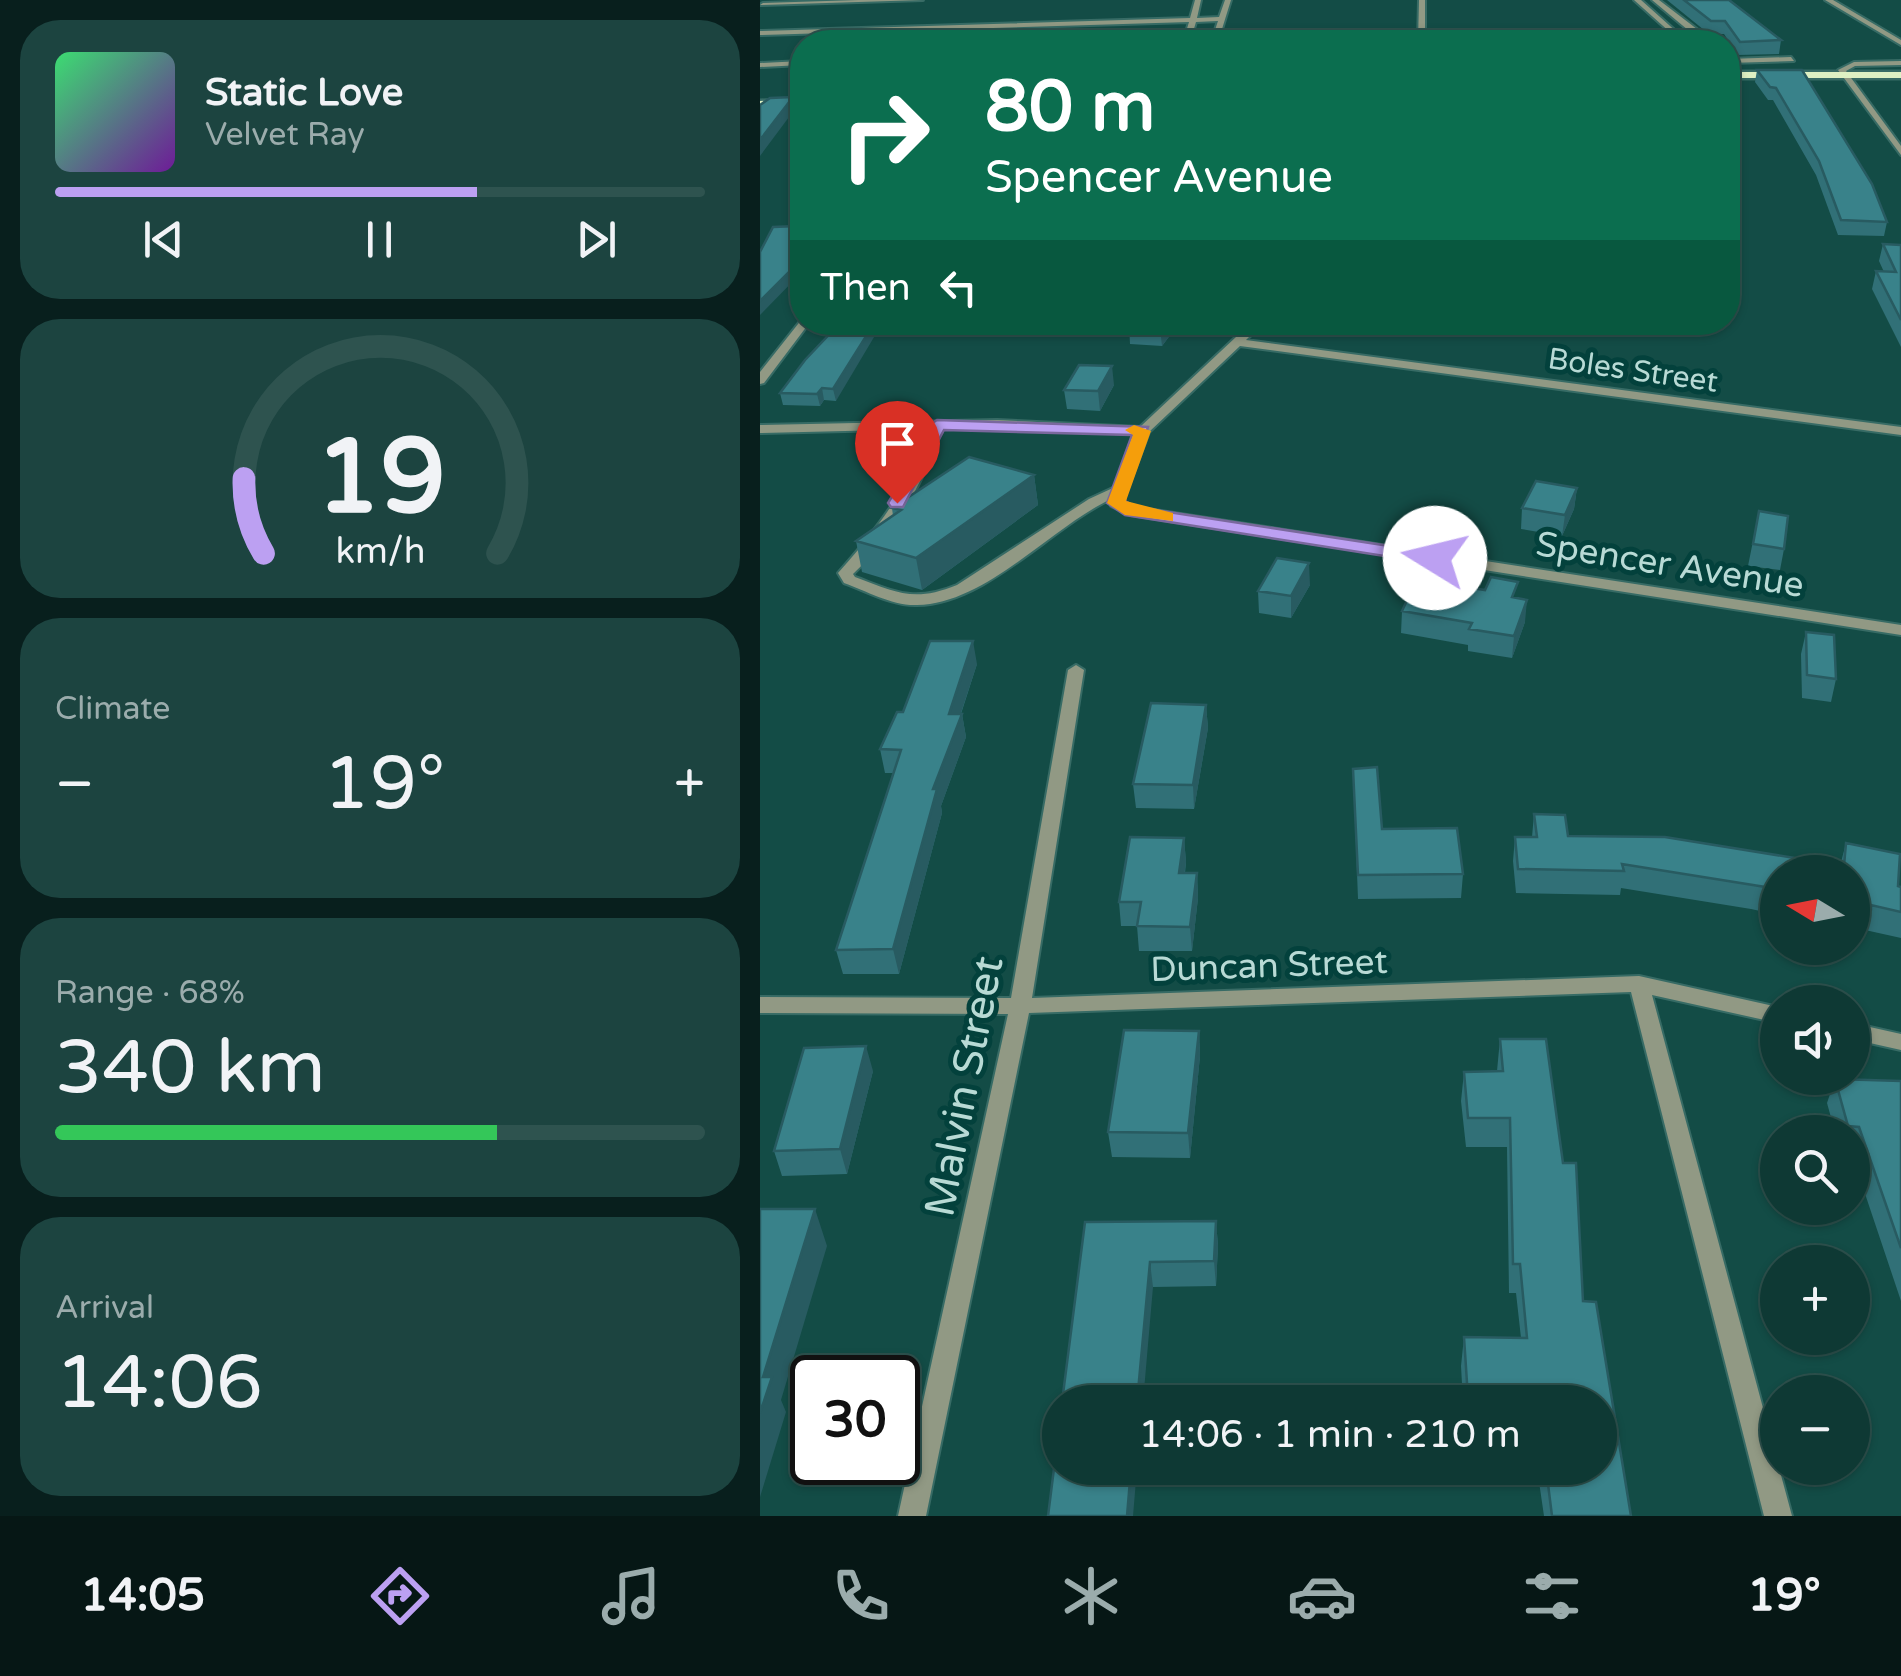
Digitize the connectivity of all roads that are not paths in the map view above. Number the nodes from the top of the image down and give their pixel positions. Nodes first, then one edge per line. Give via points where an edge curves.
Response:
1 (920, 0) edge
2 (1198, 0) edge
3 (1228, 0) edge
4 (1422, 0) edge
5 (1828, 0) edge
6 (1641, 3) edge
7 (1658, 3) edge
8 (764, 4) edge
9 (797, 4) junction
10 (1221, 18) junction
11 (1194, 20) junction
12 (760, 30) edge
13 (1191, 30) edge
14 (1218, 30) edge
15 (1422, 30) edge
16 (1671, 30) edge
17 (1693, 30) edge
18 (1901, 43) edge
19 (1791, 59) dead end
20 (1740, 60) edge
21 (1901, 62) edge
22 (760, 64) edge
23 (778, 64) junction
24 (790, 64) edge
25 (769, 73) dead end
26 (1845, 74) junction
27 (1740, 75) edge
28 (1901, 75) edge
29 (790, 103) edge
30 (760, 104) edge
31 (1901, 152) edge
32 (795, 335) edge
33 (1247, 335) edge
34 (1240, 343) junction
35 (760, 380) edge
36 (937, 425) junction
37 (760, 429) edge
38 (1142, 431) junction
39 (1901, 431) edge
40 (1118, 490) junction
41 (1901, 630) edge
42 (1076, 670) dead end
43 (1639, 984) junction
44 (760, 1005) edge
45 (1020, 1006) junction
46 (1760, 1010) edge
47 (1870, 1035) edge
48 (1901, 1042) edge
49 (912, 1516) edge
50 (1778, 1516) edge

1 - 9 street
2 - 11 street
3 - 10 street
4 - 15 street
5 - 18 street
6 - 7 street
6 - 16 street
7 - 17 street
8 - 9 street
9 - 12 street
10 - 11 street
10 - 14 street
11 - 12 street
11 - 13 street
19 - 20 street
21 - 26 street via 1844,66
22 - 23 street
23 - 24 street
23 - 25 street
26 - 27 main road
26 - 28 main road
26 - 31 street
29 - 30 main road
32 - 35 street
33 - 34 street
34 - 38 street
34 - 39 street, Boles Street
36 - 37 street
36 - 38 street
36 - 40 street via 864,559 845,573 849,580 914,602 956,595 1085,502
38 - 40 street
40 - 41 street, Spencer Avenue via 1116,503 1131,511
42 - 45 street, Malvin Street
43 - 45 street, Duncan Street
43 - 46 street, Duncan Street
43 - 50 street
44 - 45 street, Duncan Street
45 - 49 street, Malvin Street
47 - 48 street

